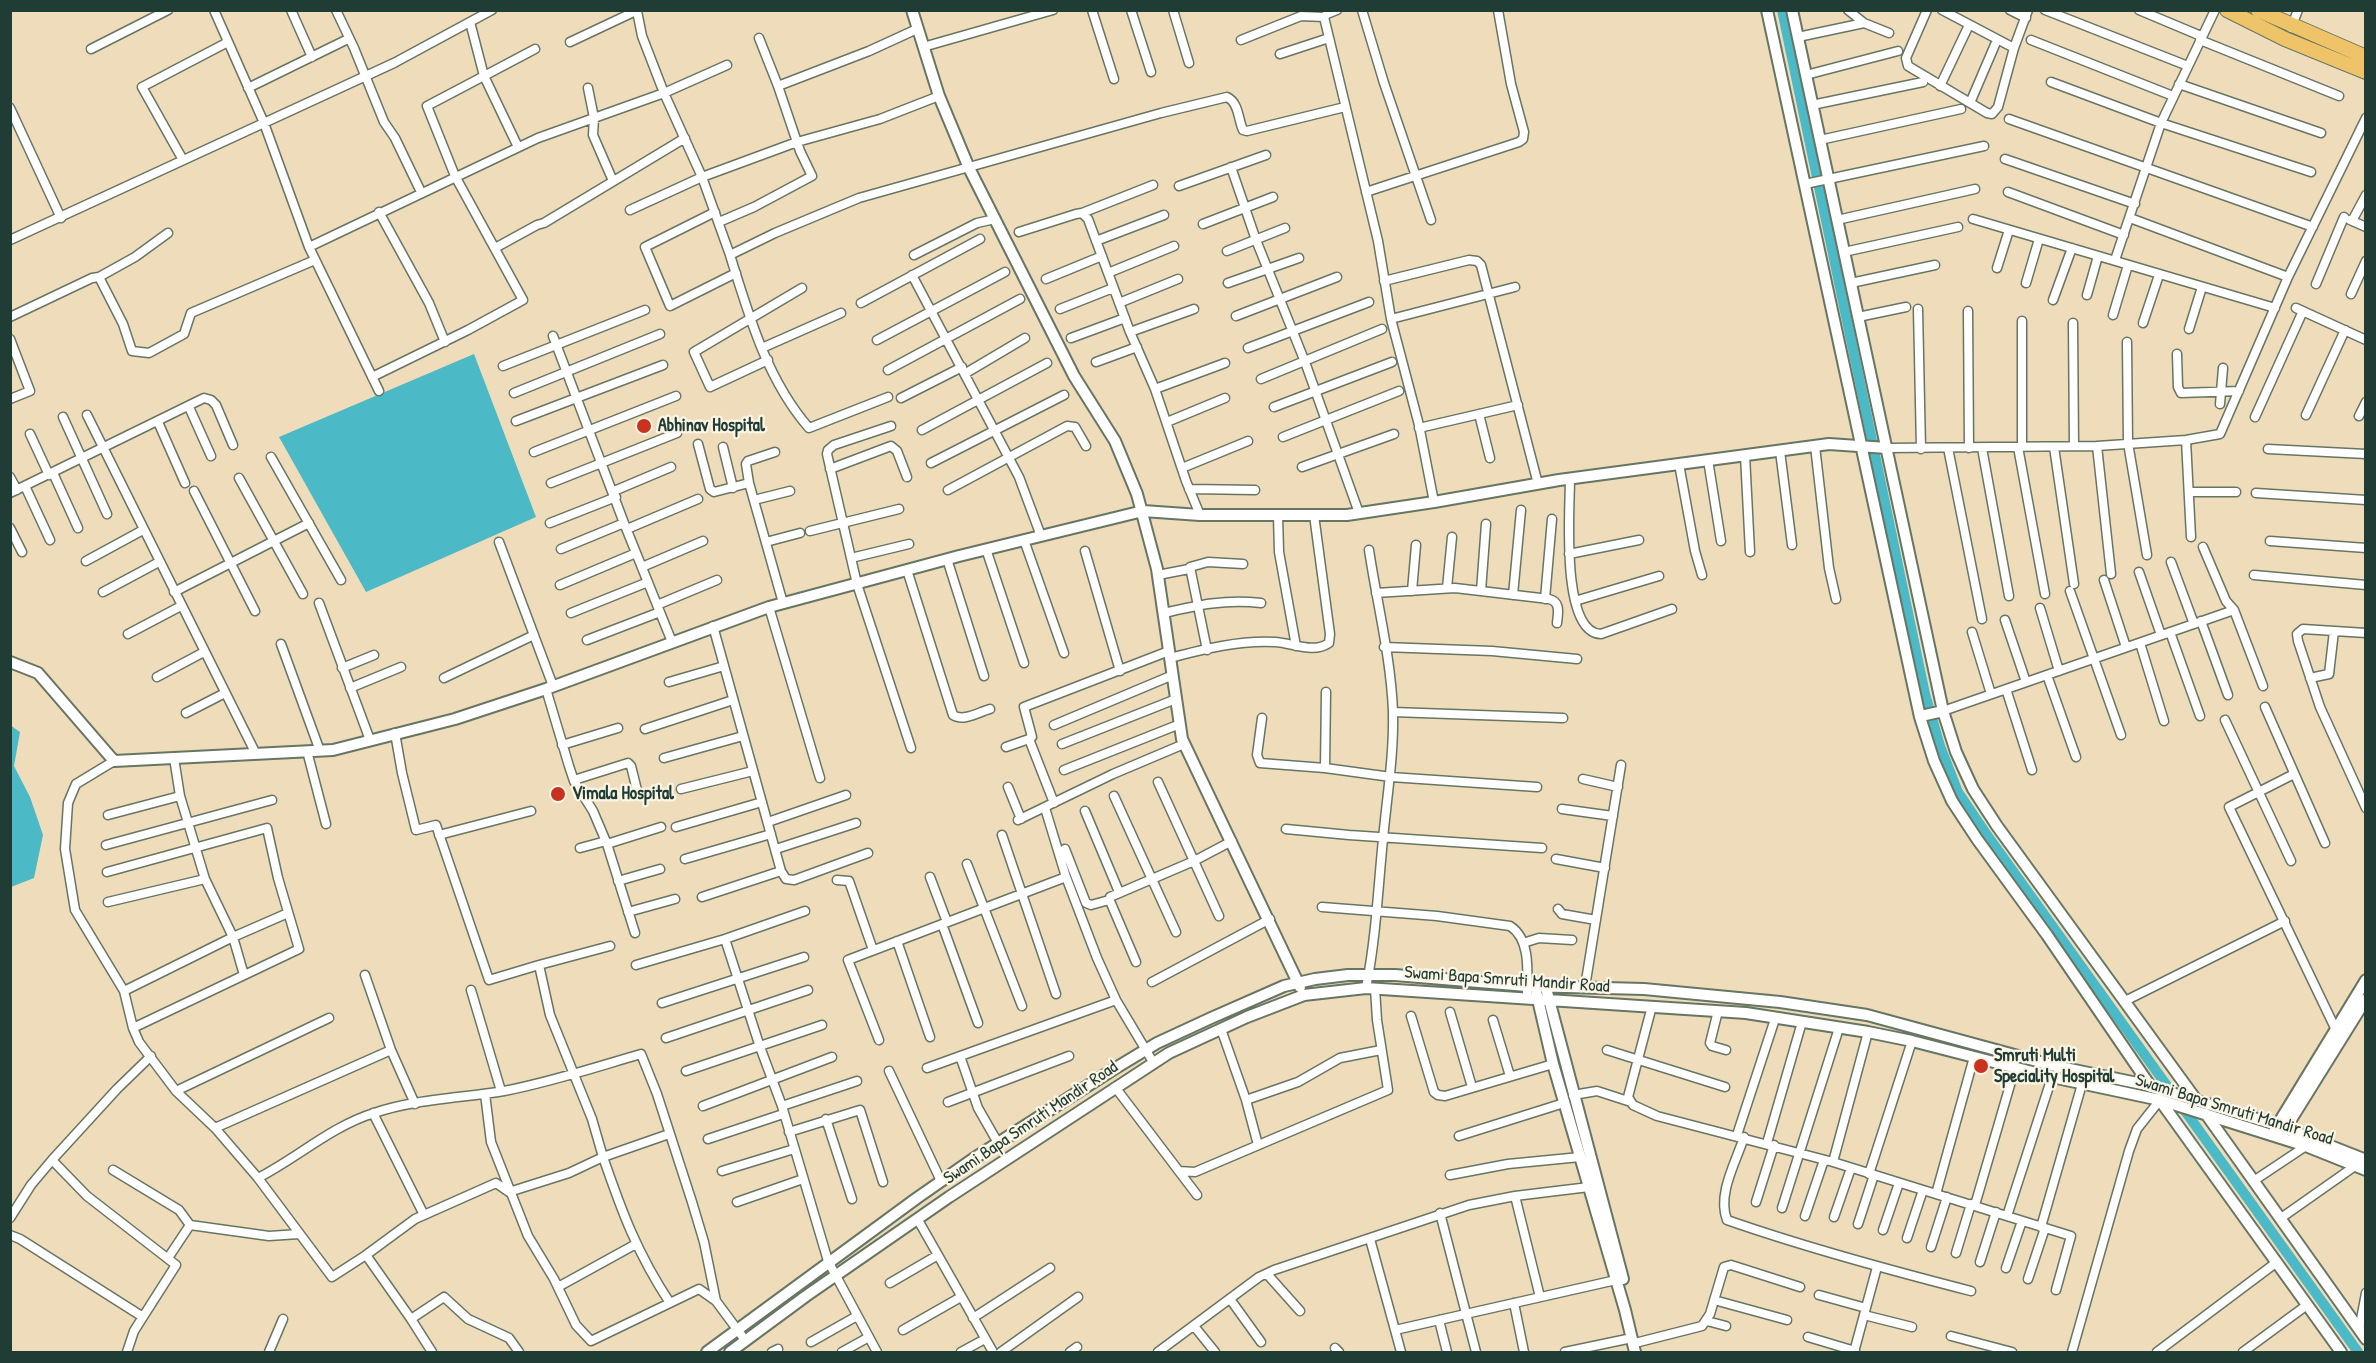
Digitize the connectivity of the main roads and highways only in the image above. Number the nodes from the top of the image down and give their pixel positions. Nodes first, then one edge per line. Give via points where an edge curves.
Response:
1 (2227, 10) edge
2 (2258, 10) edge
3 (2289, 32) junction
4 (2364, 54) edge
5 (2366, 72) edge

1 - 3 main road
2 - 3 main road
3 - 4 main road
3 - 5 main road

